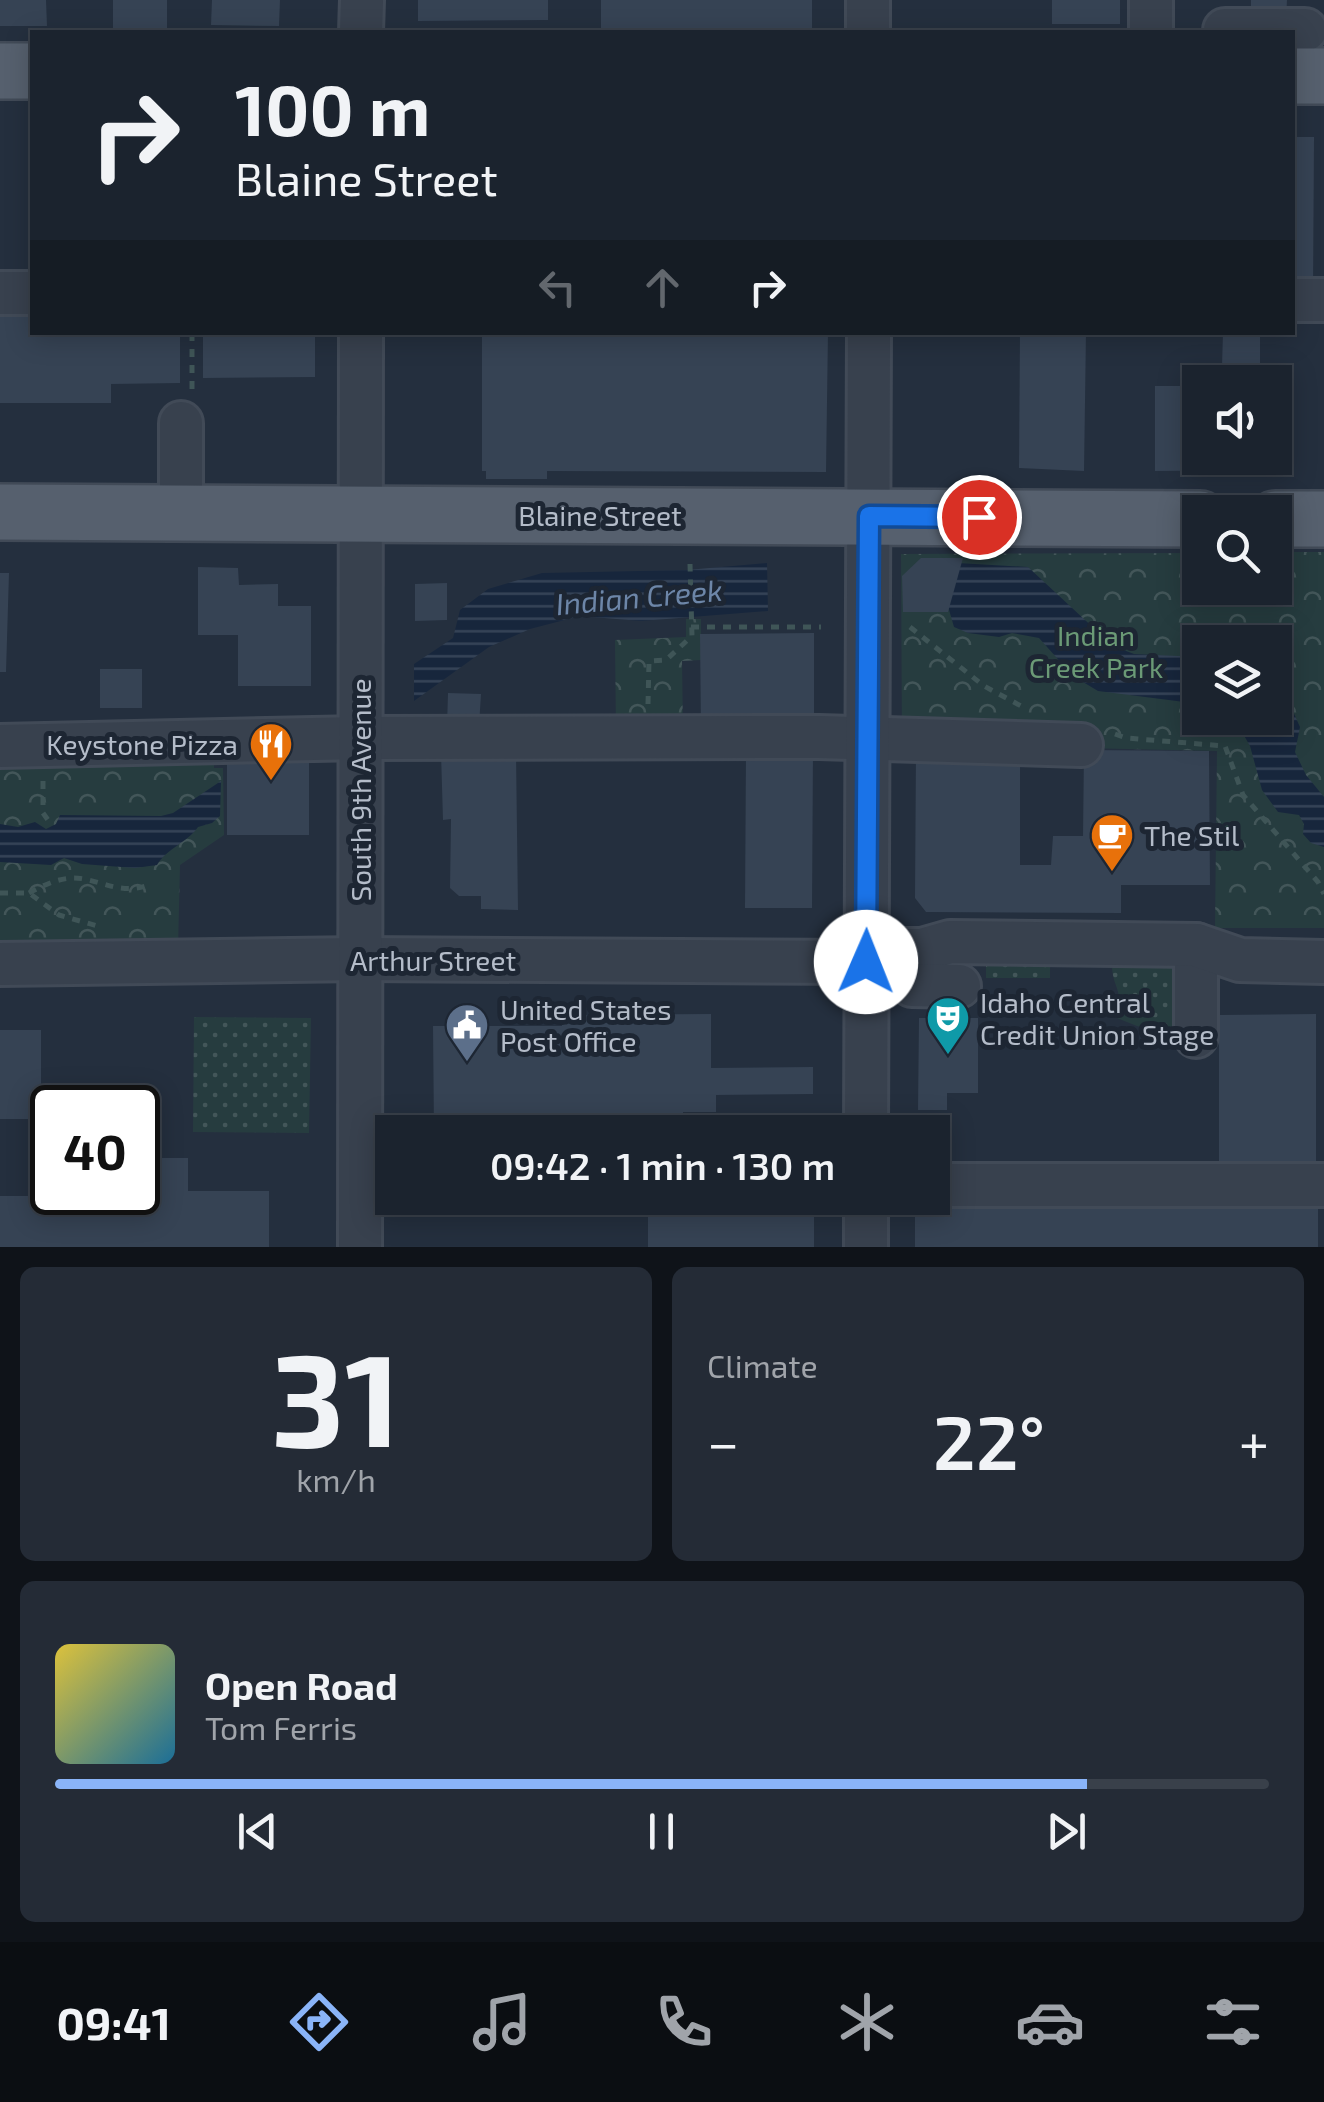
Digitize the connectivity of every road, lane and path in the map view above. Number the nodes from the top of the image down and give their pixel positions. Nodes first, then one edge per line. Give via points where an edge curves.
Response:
1 (362, 0) edge
2 (868, 0) edge
3 (1152, 0) edge
4 (1225, 21) edge
5 (362, 30) edge
6 (868, 30) edge
7 (1152, 30) edge
8 (1249, 30) edge
9 (0, 71) edge
10 (30, 71) edge
11 (0, 292) edge
12 (30, 293) edge
13 (1295, 300) edge
14 (1324, 300) edge
15 (192, 335) edge
16 (361, 335) edge
17 (869, 335) edge
18 (186, 414) joint
19 (0, 512) edge
20 (182, 513) junction
21 (360, 513) junction
22 (869, 516) junction
23 (1182, 518) edge
24 (1292, 519) edge
25 (1324, 519) edge
26 (690, 564) dead end
27 (692, 627) junction
28 (821, 627) dead end
29 (910, 628) dead end
30 (1028, 709) dead end
31 (360, 738) junction
32 (648, 738) junction
33 (1097, 739) joint
34 (867, 740) junction
35 (0, 746) edge
36 (44, 793) dead end
37 (48, 820) dead end
38 (149, 886) dead end
39 (0, 892) edge
40 (29, 893) junction
41 (1324, 894) edge
42 (109, 930) dead end
43 (1196, 945) junction
44 (866, 956) junction
45 (360, 959) junction
46 (1324, 962) edge
47 (0, 964) edge
48 (912, 985) dead end
49 (958, 986) dead end
50 (1196, 1036) dead end
51 (866, 1115) edge
52 (1322, 1185) edge
53 (950, 1186) edge
54 (866, 1215) edge
55 (360, 1247) edge
56 (866, 1247) edge

1 - 5 street
2 - 6 street
3 - 7 street
4 - 8 street
9 - 10 main road
11 - 12 street
13 - 14 street
15 - 18 path
16 - 21 street, South 9th Avenue
17 - 22 street
18 - 20 street
19 - 20 main road, Blaine Street
20 - 21 main road, Blaine Street
21 - 22 main road, Blaine Street
21 - 31 street, South 9th Avenue
22 - 23 main road, Blaine Street
22 - 34 street
24 - 25 main road
26 - 27 path
27 - 28 path
27 - 32 path via 692,636 666,660 649,660
29 - 30 path via 984,686
31 - 32 street
31 - 35 street
31 - 45 street, South 9th Avenue
32 - 34 street
33 - 34 street
33 - 41 path via 1225,746 1243,795
34 - 44 street
36 - 37 path
38 - 40 path via 120,890 74,878
39 - 40 path
40 - 42 path via 59,915
43 - 44 street, Arthur Street via 1103,960 950,942
43 - 46 street, Arthur Street via 1240,960
43 - 50 street
44 - 45 street, Arthur Street
44 - 51 street
45 - 47 street, Arthur Street
45 - 55 street, South 9th Avenue
48 - 49 street
52 - 53 street
54 - 56 street

